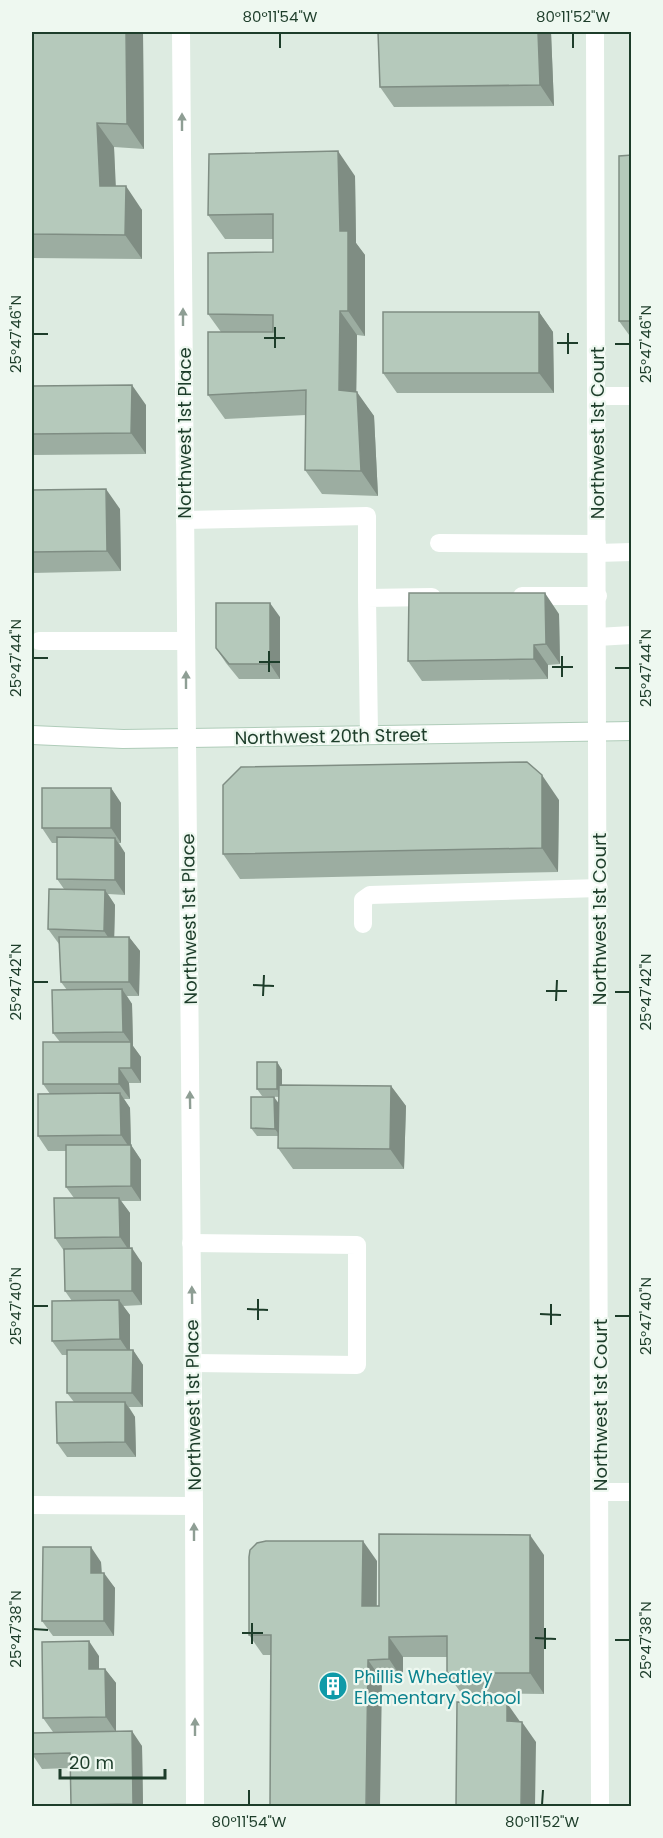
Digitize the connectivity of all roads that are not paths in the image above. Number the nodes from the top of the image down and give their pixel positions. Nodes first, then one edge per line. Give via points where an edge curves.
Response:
1 (181, 32) edge
2 (595, 32) edge
3 (596, 396) junction
4 (632, 396) edge
5 (185, 520) junction
6 (439, 543) dead end
7 (597, 548) junction
8 (632, 552) edge
9 (508, 596) edge
10 (598, 596) junction
11 (449, 597) edge
12 (368, 598) junction
13 (632, 635) edge
14 (597, 637) junction
15 (39, 641) dead end
16 (186, 641) junction
17 (598, 731) junction
18 (632, 731) edge
19 (32, 735) edge
20 (369, 735) junction
21 (187, 739) junction
22 (599, 888) junction
23 (363, 924) dead end
24 (192, 1243) junction
25 (193, 1363) junction
26 (600, 1492) junction
27 (632, 1492) edge
28 (32, 1505) edge
29 (194, 1506) junction
30 (195, 1806) edge
31 (600, 1806) edge

5 -> 1 street, Northwest 1st Place
2 - 3 street, Northwest 1st Court
3 - 4 street
3 - 7 street, Northwest 1st Court
5 - 12 street via 367,516
5 - 16 street, Northwest 1st Place
6 - 7 street
7 - 8 street
7 - 10 street, Northwest 1st Court
9 - 10 street
10 - 14 street, Northwest 1st Court
11 - 12 street
12 - 20 street
13 - 14 street
14 - 17 street, Northwest 1st Court
15 - 16 street
21 -> 16 street, Northwest 1st Place
17 - 18 street, Northwest 20th Street
17 - 20 street, Northwest 20th Street
17 - 22 street, Northwest 1st Court
19 - 21 street, Northwest 20th Street
20 - 21 street, Northwest 20th Street
24 -> 21 street, Northwest 1st Place
22 - 23 street via 370,895 363,900
22 - 26 street, Northwest 1st Court
25 -> 24 street, Northwest 1st Place
24 - 25 street via 357,1245 357,1365
25 - 29 street, Northwest 1st Place
26 - 27 street
26 - 31 street, Northwest 1st Court
28 - 29 street
30 -> 29 street, Northwest 1st Place

